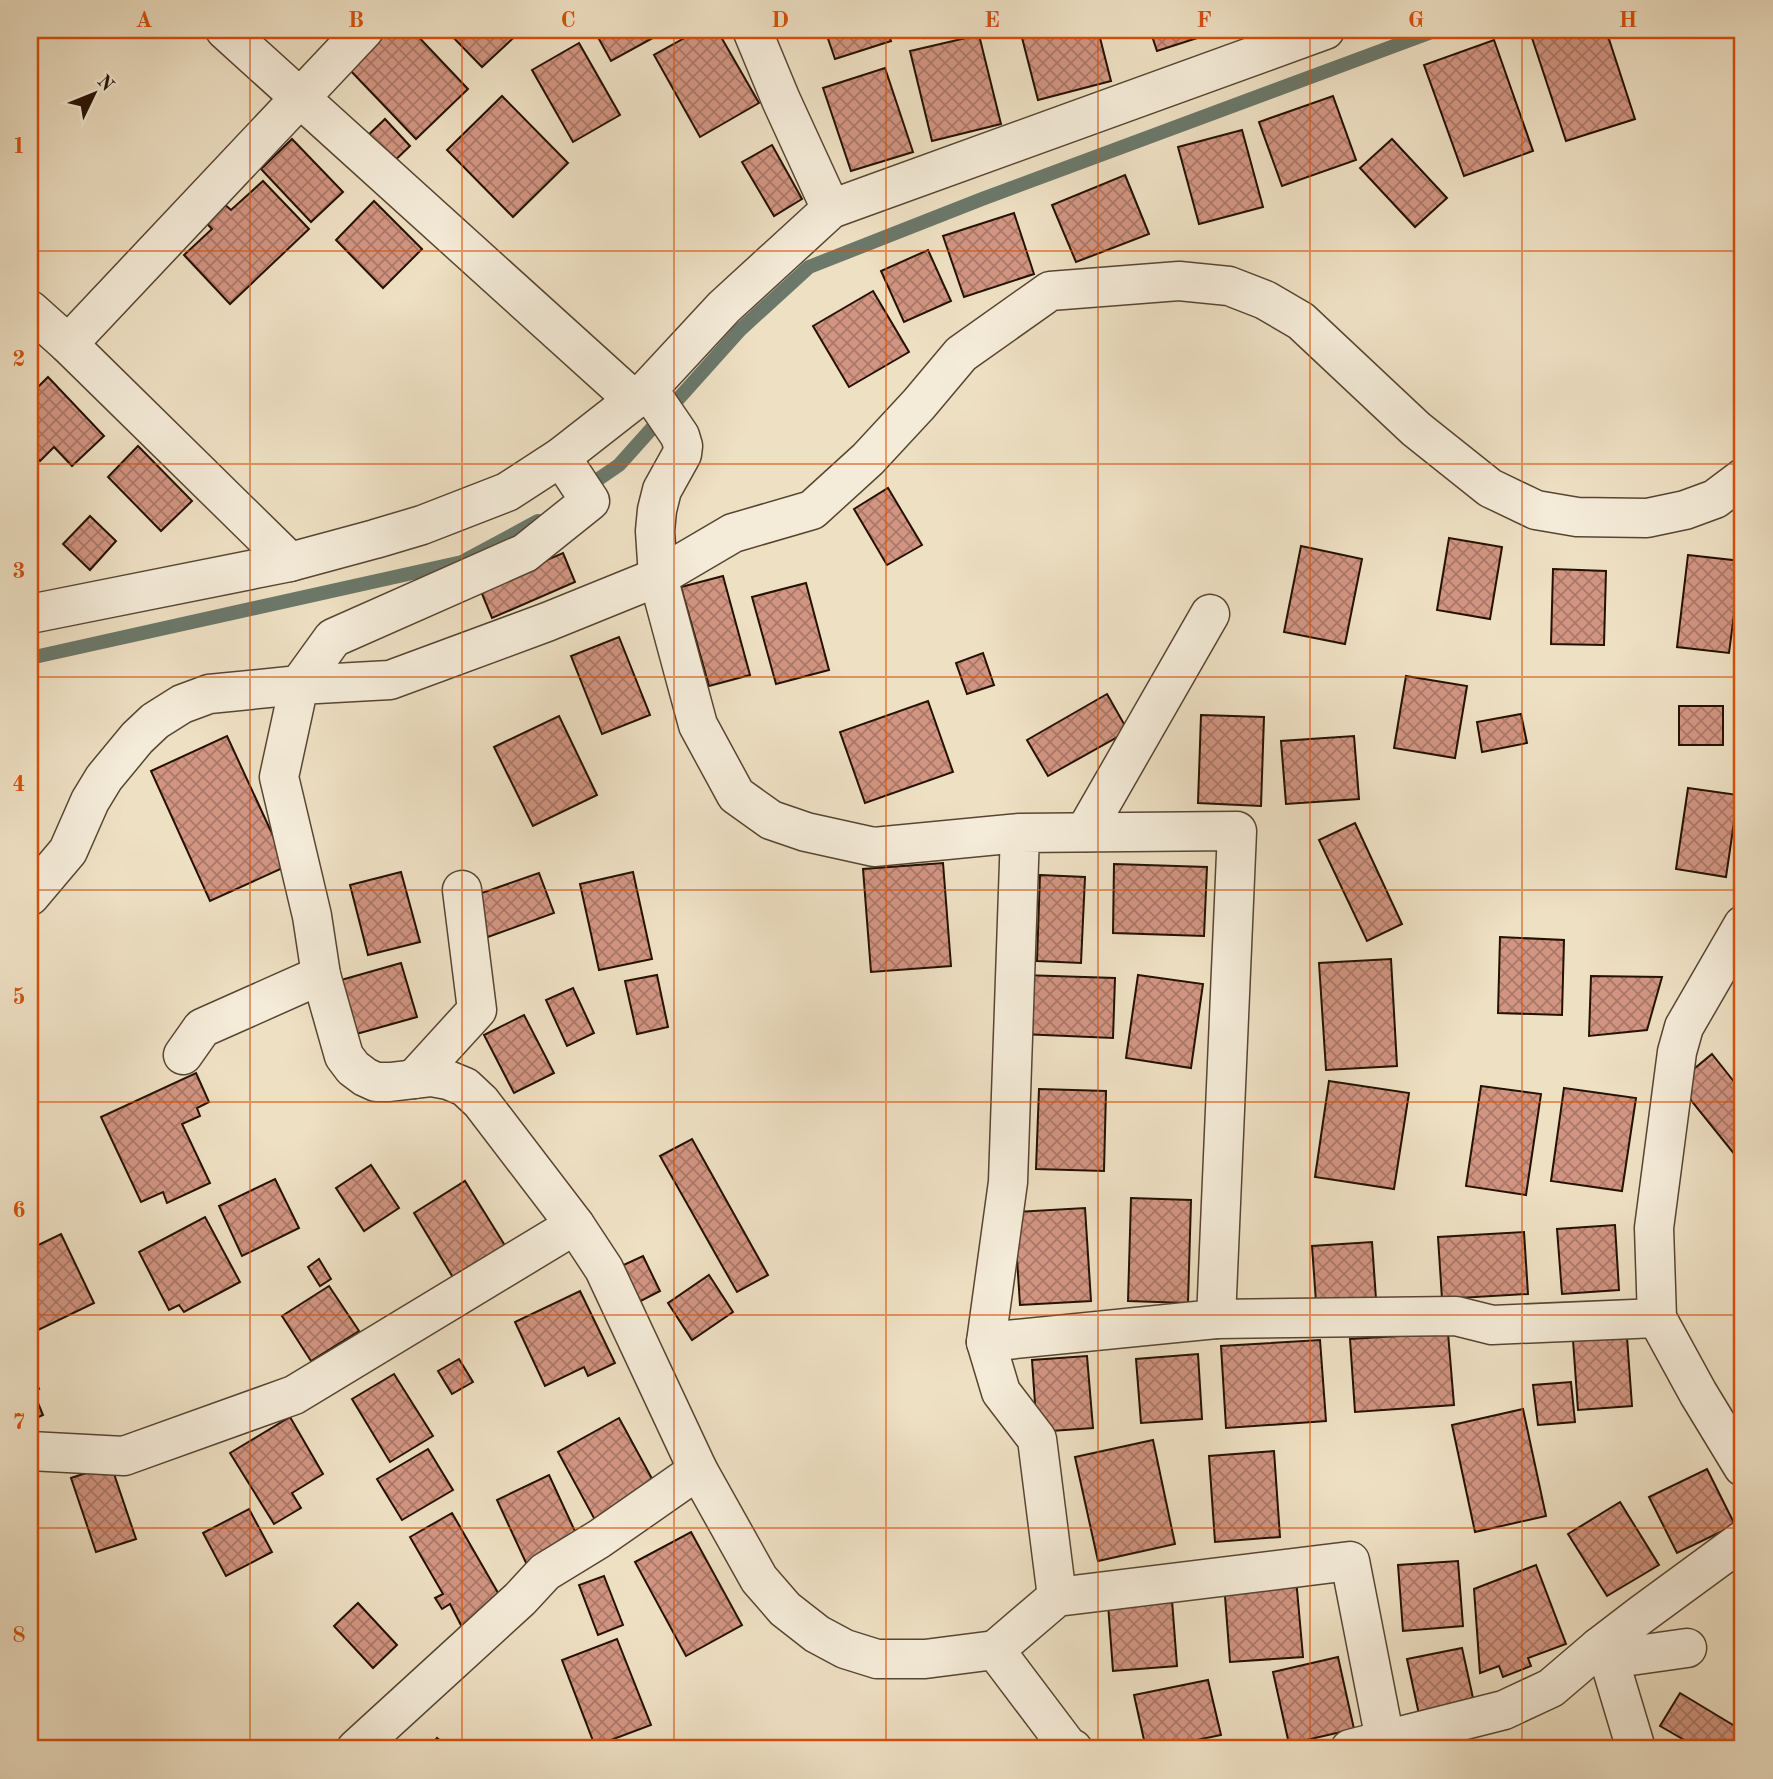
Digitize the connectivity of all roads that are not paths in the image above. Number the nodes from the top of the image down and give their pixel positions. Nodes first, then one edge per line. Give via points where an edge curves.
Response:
1 (225, 30) edge
2 (364, 30) edge
3 (752, 30) edge
4 (1325, 30) edge
5 (300, 99) junction
6 (831, 209) junction
7 (30, 310) edge
8 (68, 344) junction
9 (645, 395) junction
10 (574, 476) junction
11 (1743, 478) edge
12 (290, 562) junction
13 (659, 577) junction
14 (30, 614) edge
15 (1209, 614) dead end
16 (299, 685) junction
17 (1085, 832) junction
18 (1020, 833) junction
19 (462, 890) dead end
20 (30, 895) edge
21 (1743, 925) edge
22 (321, 975) junction
23 (183, 1055) dead end
24 (414, 1079) junction
25 (575, 1225) junction
26 (1657, 1318) junction
27 (1216, 1319) junction
28 (986, 1342) junction
29 (30, 1451) edge
30 (1743, 1467) edge
31 (698, 1470) junction
32 (1743, 1540) edge
33 (1057, 1597) junction
34 (1688, 1648) dead end
35 (995, 1650) junction
36 (1604, 1653) junction
37 (1368, 1745) edge
38 (356, 1749) edge
39 (1073, 1749) edge
40 (1636, 1749) edge

1 - 5 street
2 - 5 street
3 - 6 street
4 - 6 street
5 - 8 street
5 - 9 street
6 - 9 street via 724,307
7 - 8 street
8 - 12 street
9 - 10 street
9 - 13 street via 680,436 682,446 657,510
10 - 12 street via 507,492 422,525
10 - 16 street via 525,552 333,638
11 - 13 street via 1714,499 1647,518 1577,517 1536,509 1490,488 1416,429 1301,321 1265,300 1229,286 1179,281 1050,291 961,354 868,459 812,510 733,533
12 - 14 street
13 - 16 street via 390,680
13 - 18 street via 698,725 736,795 771,820 874,847
15 - 17 street
16 - 20 street via 209,694 155,721 104,778 68,851
16 - 22 street via 279,777
17 - 18 street
17 - 27 street via 1237,831
18 - 28 street via 1008,1182
19 - 24 street via 477,1010
21 - 26 street via 1684,1027 1677,1052 1654,1228
22 - 23 street via 202,1028
22 - 24 street via 344,1056 353,1068 376,1082
24 - 25 street via 432,1077 465,1087 495,1119
25 - 29 street via 294,1395 124,1456
25 - 31 street via 604,1269
26 - 27 street via 1492,1325 1456,1316
26 - 30 street
27 - 28 street
28 - 33 street via 1001,1392 1037,1439
31 - 35 street via 759,1579 785,1609 817,1634 877,1659 925,1659
31 - 38 street via 545,1572
32 - 36 street
33 - 35 street
33 - 37 street via 1350,1561
34 - 36 street
35 - 39 street
36 - 37 street via 1551,1688 1504,1710
36 - 40 street

